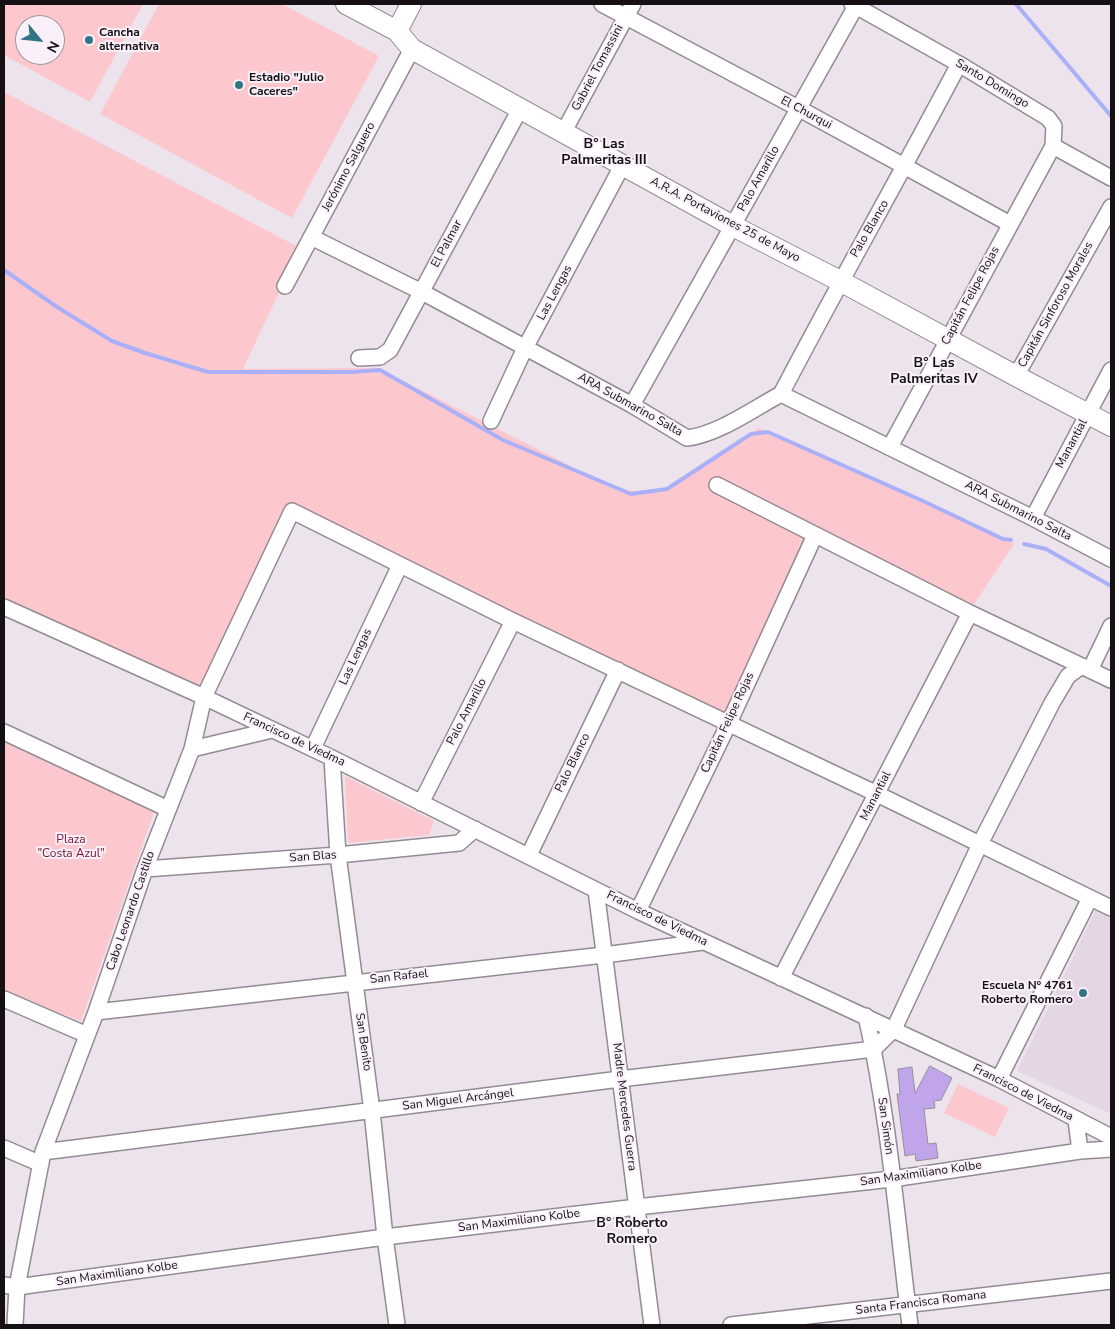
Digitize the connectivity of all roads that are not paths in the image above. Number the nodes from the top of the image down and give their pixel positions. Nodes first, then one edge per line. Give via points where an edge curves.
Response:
1 (346, 4) edge
2 (411, 4) edge
3 (602, 4) edge
4 (854, 5) edge
5 (629, 10) edge
6 (397, 32) junction
7 (412, 49) junction
8 (959, 64) junction
9 (798, 108) junction
10 (520, 109) junction
11 (563, 133) junction
12 (1054, 146) junction
13 (622, 166) junction
14 (905, 166) junction
15 (1111, 178) edge
16 (1111, 207) edge
17 (1010, 224) junction
18 (733, 226) junction
19 (312, 237) junction
20 (840, 280) junction
21 (285, 286) dead end
22 (422, 292) junction
23 (947, 339) junction
24 (525, 348) junction
25 (358, 358) dead end
26 (1111, 370) edge
27 (1016, 376) junction
28 (781, 394) junction
29 (632, 405) junction
30 (1088, 413) junction
31 (491, 421) dead end
32 (1111, 426) edge
33 (890, 447) junction
34 (717, 486) dead end
35 (1032, 518) junction
36 (815, 535) junction
37 (1111, 559) edge
38 (400, 565) junction
39 (4, 607) edge
40 (970, 613) junction
41 (513, 621) junction
42 (1111, 626) edge
43 (1086, 668) junction
44 (618, 670) junction
45 (1111, 680) edge
46 (204, 697) junction
47 (728, 723) junction
48 (272, 730) junction
49 (4, 732) edge
50 (312, 748) junction
51 (192, 749) junction
52 (332, 758) junction
53 (877, 794) junction
54 (421, 803) junction
55 (168, 809) junction
56 (475, 829) junction
57 (980, 844) junction
58 (338, 855) junction
59 (529, 855) junction
60 (145, 869) junction
61 (596, 890) junction
62 (1090, 898) junction
63 (1111, 908) edge
64 (638, 911) junction
65 (703, 942) junction
66 (604, 954) junction
67 (781, 978) junction
68 (354, 982) junction
69 (4, 999) edge
70 (96, 1012) junction
71 (866, 1016) junction
72 (894, 1029) junction
73 (87, 1035) junction
74 (874, 1049) junction
75 (620, 1079) junction
76 (999, 1079) junction
77 (372, 1111) junction
78 (1076, 1120) junction
79 (1111, 1137) edge
80 (4, 1148) edge
81 (1111, 1149) edge
82 (1080, 1151) junction
83 (42, 1158) junction
84 (892, 1179) junction
85 (637, 1207) junction
86 (385, 1238) junction
87 (1111, 1281) edge
88 (10, 1286) edge
89 (907, 1304) junction
90 (15, 1325) edge
91 (397, 1325) edge
92 (652, 1325) edge
93 (731, 1325) edge
94 (910, 1325) edge

1 - 6 street, A.R.A. Portaviones 25 de Mayo
2 - 6 street
3 - 5 street, El Churqui
4 - 8 street, Santo Domingo
4 - 9 street, Palo Amarillo
5 - 9 street, El Churqui
5 - 11 street, Gabriel Tomassini
6 - 7 street, A.R.A. Portaviones 25 de Mayo
7 - 10 street, A.R.A. Portaviones 25 de Mayo
7 - 19 street, Jerónimo Salguero
8 - 12 street, Santo Domingo via 1048,118 1054,126
8 - 14 street, Palo Blanco
9 - 14 street, El Churqui
9 - 18 street, Palo Amarillo
10 - 11 street, A.R.A. Portaviones 25 de Mayo
10 - 22 street, El Palmar
11 - 13 street, A.R.A. Portaviones 25 de Mayo
12 - 15 street
12 - 17 street, Capitán Felipe Rojas
13 - 18 street, A.R.A. Portaviones 25 de Mayo
13 - 24 street, Las Lengas
14 - 17 street, El Churqui
14 - 20 street, Palo Blanco
16 - 27 street, Capitán Sinforoso Morales
17 - 23 street, Capitán Felipe Rojas
18 - 20 street, A.R.A. Portaviones 25 de Mayo
18 - 29 street, Palo Amarillo
19 - 21 street, Jerónimo Salguero
19 - 22 street, ARA Submarino Salta
20 - 23 street, A.R.A. Portaviones 25 de Mayo
20 - 28 street, Palo Blanco
22 - 24 street, ARA Submarino Salta
22 - 25 street, El Palmar via 390,350 380,356
23 - 27 street, A.R.A. Portaviones 25 de Mayo
23 - 33 street, Capitán Felipe Rojas
24 - 29 street, ARA Submarino Salta
24 - 31 street, Las Lengas
26 - 30 street, Manantial
27 - 30 street, A.R.A. Portaviones 25 de Mayo
28 - 29 street, ARA Submarino Salta via 714,431 688,438
28 - 33 street, ARA Submarino Salta
30 - 32 street, A.R.A. Portaviones 25 de Mayo
30 - 35 street, Manantial
33 - 35 street, ARA Submarino Salta
34 - 36 street
35 - 37 street, ARA Submarino Salta
36 - 40 street
36 - 47 street, Capitán Felipe Rojas
38 - 41 street
38 - 46 street, Cabo Leonardo Castillo via 292,511
38 - 50 street, Las Lengas
39 - 46 street, Francisco de Viedma
40 - 43 street
40 - 53 street, Manantial
41 - 44 street
41 - 54 street, Palo Amarillo
42 - 43 street
43 - 45 street
43 - 57 street via 1068,676
44 - 47 street
44 - 59 street, Palo Blanco
46 - 48 street, Francisco de Viedma
46 - 51 street, Cabo Leonardo Castillo
47 - 53 street
47 - 64 street, Capitán Felipe Rojas
48 - 50 street, Francisco de Viedma
48 - 51 street
49 - 55 street
50 - 52 street, Francisco de Viedma
51 - 55 street, Cabo Leonardo Castillo
52 - 54 street, Francisco de Viedma
52 - 58 street, San Benito
53 - 57 street
53 - 67 street, Manantial
54 - 56 street, Francisco de Viedma
55 - 60 street, Cabo Leonardo Castillo
56 - 58 street, San Blas via 459,843
56 - 59 street, Francisco de Viedma
57 - 62 street
57 - 72 street
58 - 60 street, San Blas
58 - 68 street, San Benito
59 - 61 street, Francisco de Viedma
60 - 70 street, Cabo Leonardo Castillo
61 - 64 street, Francisco de Viedma
61 - 66 street, Madre Mercedes Guerra
62 - 63 street
62 - 76 street
64 - 65 street, Francisco de Viedma
65 - 66 street, San Rafael
65 - 67 street, Francisco de Viedma
66 - 68 street, San Rafael
66 - 75 street, Madre Mercedes Guerra
67 - 71 street, Francisco de Viedma
68 - 70 street, San Rafael
68 - 77 street, San Benito
69 - 73 street
70 - 73 street, Cabo Leonardo Castillo
71 - 72 street, Francisco de Viedma
71 - 74 street, San Simón
72 - 74 street
72 - 76 street, Francisco de Viedma
73 - 83 street, Cabo Leonardo Castillo
74 - 75 street, San Miguel Arcángel
74 - 84 street, San Simón
75 - 77 street, San Miguel Arcángel
75 - 85 street, Madre Mercedes Guerra
76 - 78 street, Francisco de Viedma
77 - 83 street, San Miguel Arcángel
77 - 86 street, San Benito
78 - 79 street, Francisco de Viedma
78 - 82 street
80 - 83 street
81 - 82 street, San Maximiliano Kolbe
82 - 84 street, San Maximiliano Kolbe
83 - 88 street, Cabo Leonardo Castillo
84 - 85 street, San Maximiliano Kolbe
84 - 89 street, San Simón
85 - 86 street, San Maximiliano Kolbe
85 - 92 street, Madre Mercedes Guerra
86 - 88 street, San Maximiliano Kolbe
86 - 91 street, San Benito
87 - 89 street, Santa Francisca Romana
88 - 90 street, Cabo Leonardo Castillo
89 - 93 street, Santa Francisca Romana
89 - 94 street, San Simón

